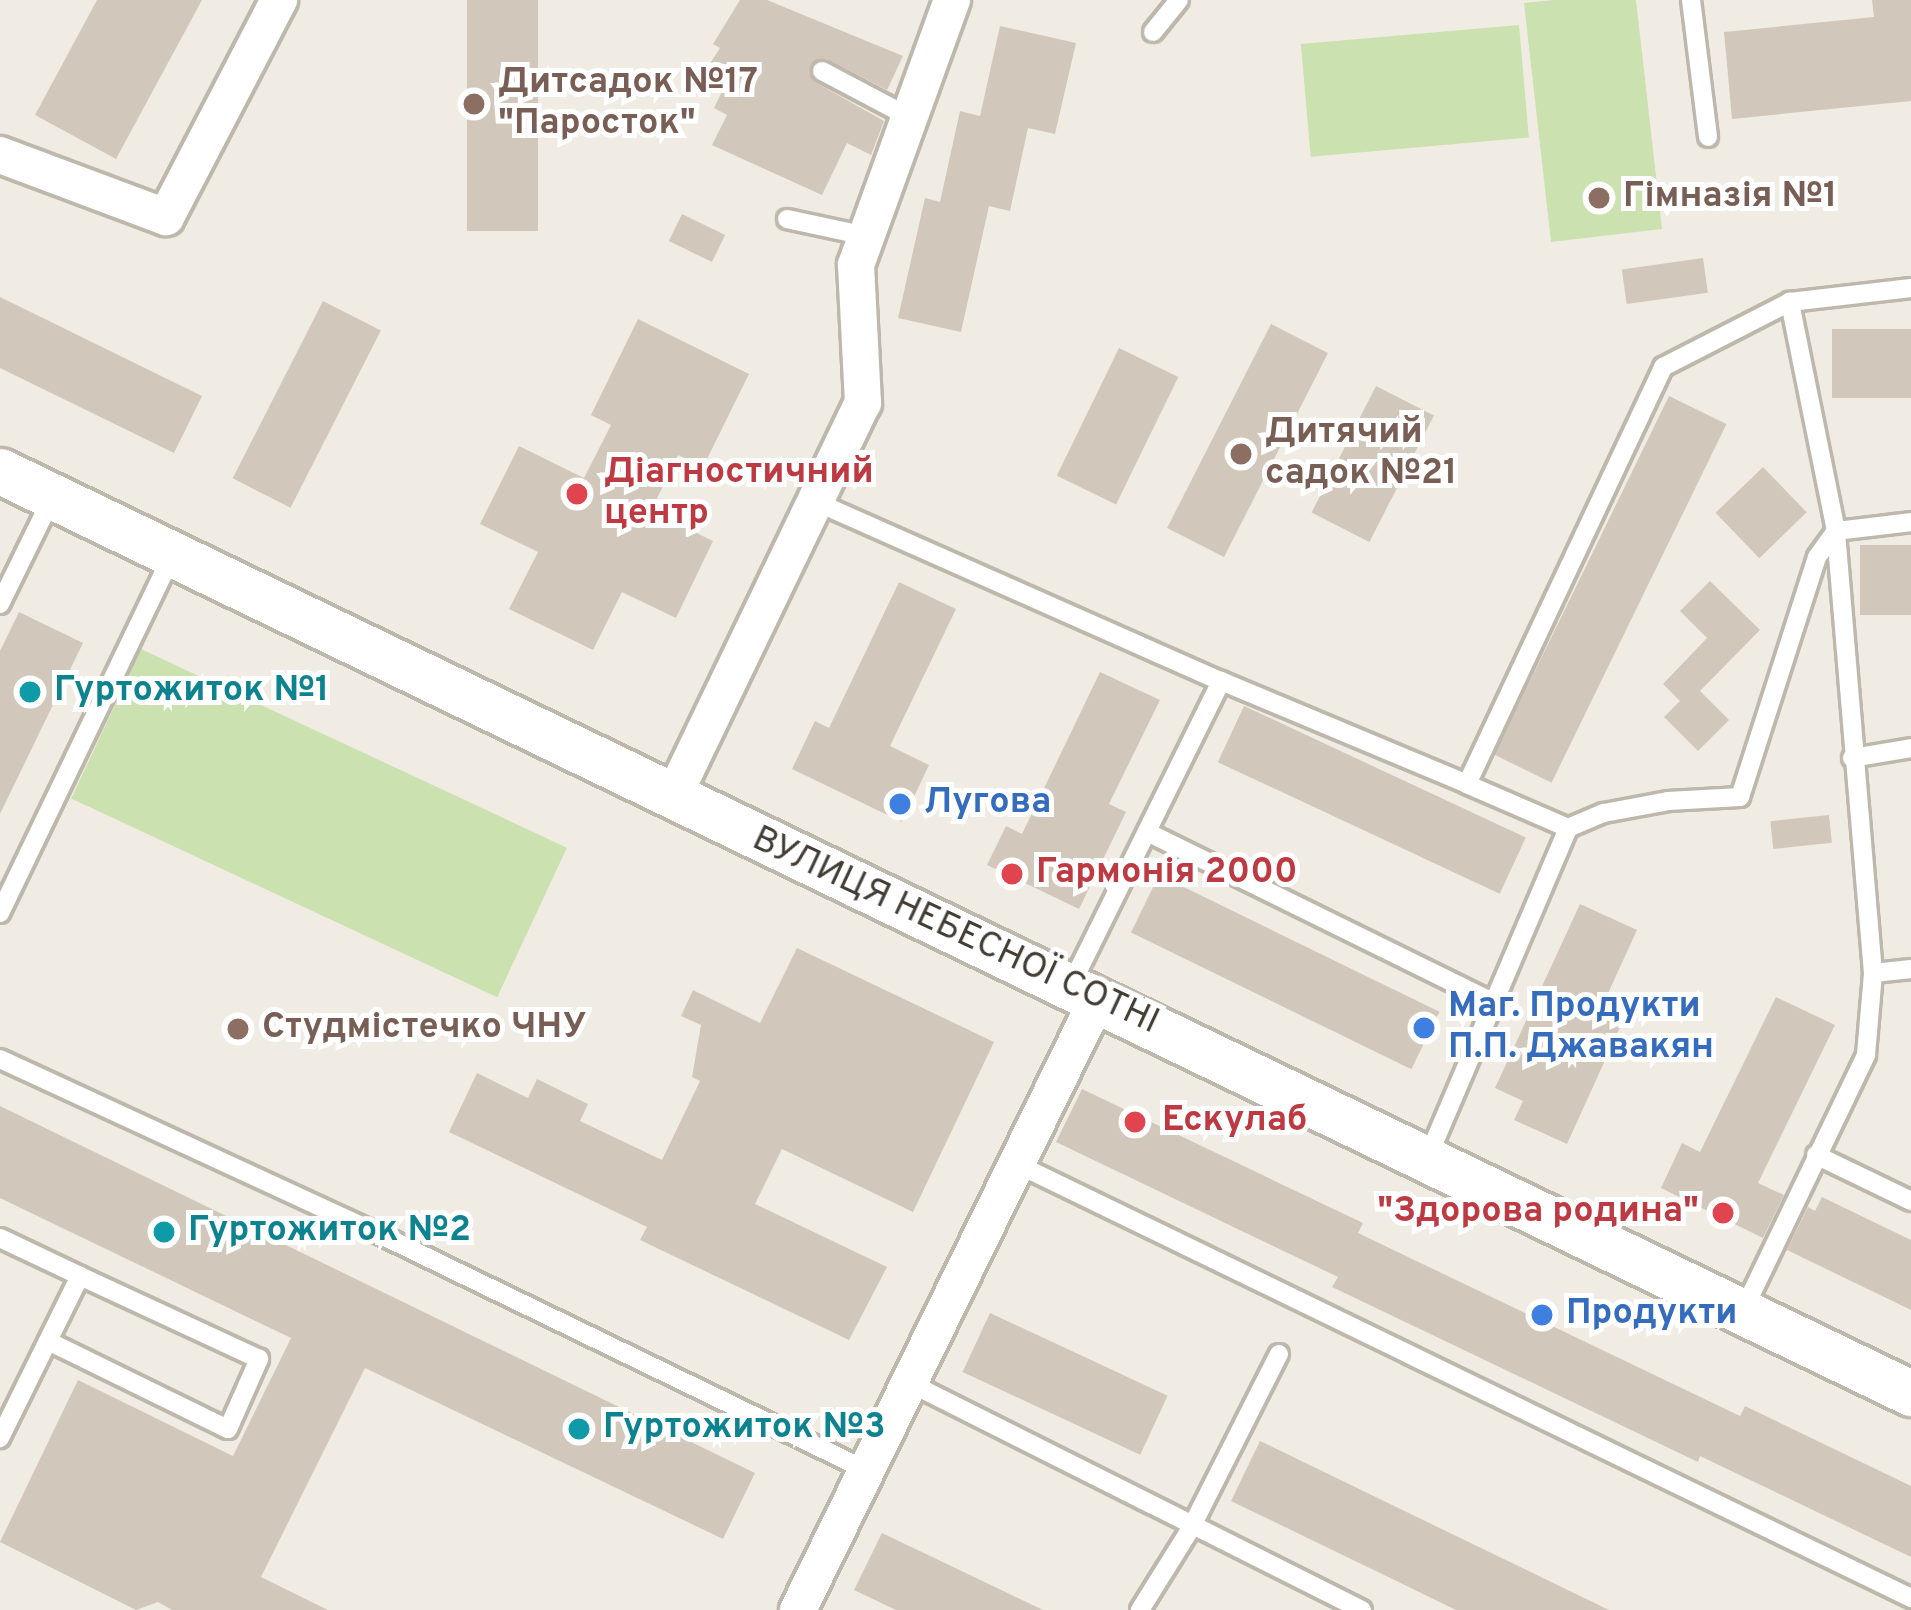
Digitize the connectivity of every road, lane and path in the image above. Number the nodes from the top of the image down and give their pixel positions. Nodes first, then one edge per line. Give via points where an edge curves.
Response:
1 (279, 0) edge
2 (952, 0) edge
3 (1179, 0) edge
4 (1691, 0) edge
5 (1153, 32) dead end
6 (822, 71) dead end
7 (909, 116) junction
8 (1708, 137) dead end
9 (0, 155) edge
10 (787, 219) dead end
11 (866, 236) junction
12 (1911, 288) edge
13 (1790, 302) junction
14 (0, 471) edge
15 (52, 496) junction
16 (814, 501) junction
17 (1911, 521) edge
18 (1836, 530) junction
19 (172, 555) junction
20 (0, 604) edge
21 (1221, 681) junction
22 (1911, 748) edge
23 (1852, 758) junction
24 (1467, 784) junction
25 (673, 799) junction
26 (1568, 828) junction
27 (1147, 832) junction
28 (0, 913) edge
29 (1911, 969) edge
30 (1873, 973) junction
31 (1084, 992) junction
32 (1494, 1003) junction
33 (0, 1059) edge
34 (1816, 1155) junction
35 (1427, 1159) junction
36 (1018, 1165) junction
37 (1911, 1201) edge
38 (0, 1238) edge
39 (80, 1276) junction
40 (1742, 1313) junction
41 (48, 1341) junction
42 (1279, 1354) dead end
43 (908, 1382) junction
44 (1911, 1393) edge
45 (5, 1417) edge
46 (0, 1438) edge
47 (868, 1471) junction
48 (1191, 1528) junction
49 (1911, 1598) edge
50 (801, 1609) edge
51 (1140, 1610) edge
52 (1361, 1610) edge

1 - 9 street via 166,217
2 - 7 street
3 - 5 lane
4 - 8 lane
6 - 7 lane
7 - 11 street
10 - 11 lane
11 - 16 street via 856,265 863,404
12 - 13 lane
13 - 18 lane
13 - 24 lane via 1663,367
14 - 15 street, ВУЛИЦЯ НЕБЕСНОЇ СОТНІ
15 - 19 street, ВУЛИЦЯ НЕБЕСНОЇ СОТНІ
15 - 20 lane
16 - 21 lane
16 - 25 street
17 - 18 lane
18 - 23 lane
18 - 26 lane via 1817,557 1740,797 1647,805
19 - 25 street, ВУЛИЦЯ НЕБЕСНОЇ СОТНІ
19 - 28 lane
21 - 24 lane
21 - 27 lane
22 - 23 lane
23 - 30 lane
24 - 26 lane
25 - 31 street, ВУЛИЦЯ НЕБЕСНОЇ СОТНІ
26 - 32 lane
27 - 31 lane
27 - 32 lane
29 - 30 lane
30 - 34 lane via 1866,1055
31 - 35 street, ВУЛИЦЯ НЕБЕСНОЇ СОТНІ
31 - 36 street
32 - 35 lane
33 - 47 lane
34 - 37 lane
34 - 40 lane
35 - 40 street, ВУЛИЦЯ НЕБЕСНОЇ СОТНІ
36 - 43 street
36 - 49 lane
38 - 39 lane
39 - 41 lane
39 - 41 lane via 259,1359 228,1429
40 - 44 street, ВУЛИЦЯ НЕБЕСНОЇ СОТНІ
41 - 45 lane
42 - 48 lane
43 - 47 street
43 - 48 lane
45 - 46 lane
47 - 50 street
48 - 51 lane
48 - 52 lane

